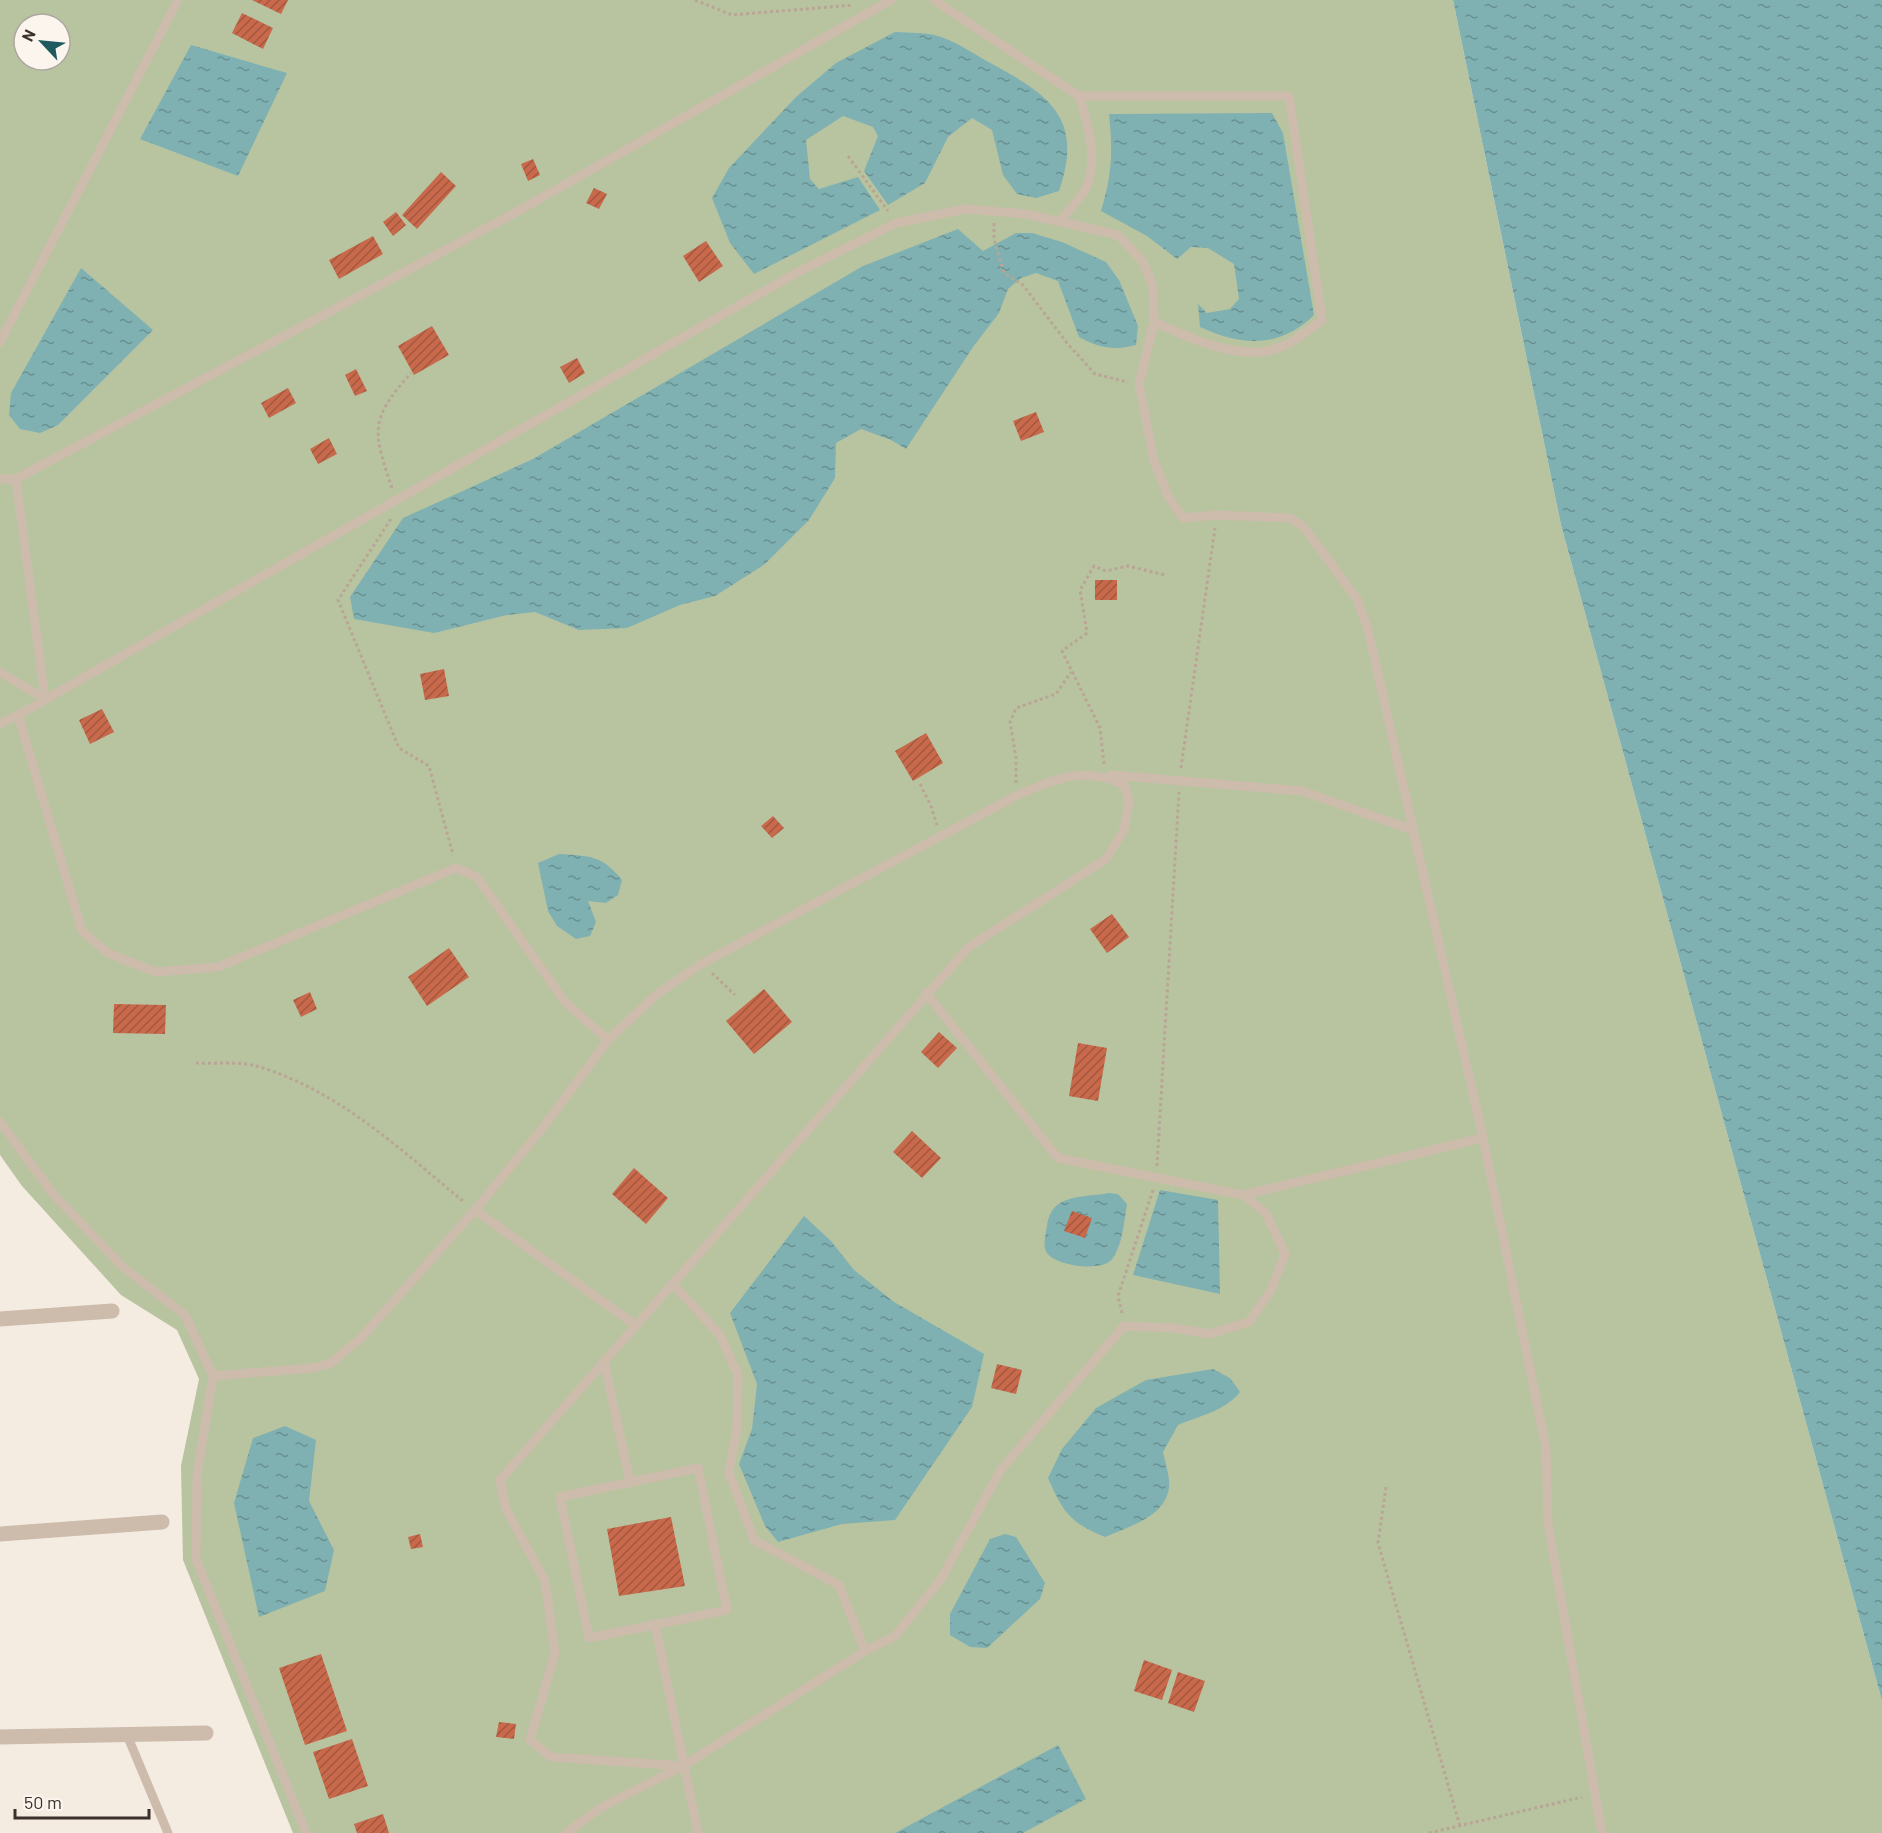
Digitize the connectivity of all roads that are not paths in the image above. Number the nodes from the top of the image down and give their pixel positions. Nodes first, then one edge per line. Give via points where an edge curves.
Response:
1 (178, 0) edge
2 (891, 0) edge
3 (933, 0) edge
4 (1079, 96) junction
5 (1060, 221) junction
6 (1154, 322) junction
7 (0, 342) edge
8 (0, 479) edge
9 (16, 479) junction
10 (0, 672) edge
11 (45, 699) junction
12 (18, 715) junction
13 (0, 723) edge
14 (1105, 775) junction
15 (1413, 830) junction
16 (926, 993) junction
17 (608, 1040) junction
18 (0, 1122) edge
19 (1483, 1138) junction
20 (1243, 1195) junction
21 (475, 1210) junction
22 (672, 1283) junction
23 (112, 1311) dead end
24 (0, 1319) edge
25 (635, 1325) junction
26 (604, 1361) junction
27 (213, 1376) junction
28 (630, 1482) junction
29 (162, 1522) dead end
30 (0, 1534) edge
31 (655, 1624) junction
32 (865, 1651) junction
33 (206, 1733) dead end
34 (127, 1735) junction
35 (0, 1737) edge
36 (683, 1766) junction
37 (168, 1833) edge
38 (306, 1833) edge
39 (566, 1833) edge
40 (698, 1833) edge
41 (1602, 1833) edge

1 - 7 lane
2 - 9 lane via 511,215
3 - 4 lane
4 - 5 lane via 1092,150 1088,185
4 - 6 lane via 1289,96 1322,320 1273,350 1234,351 1198,342
5 - 6 lane via 1118,235 1143,262 1154,286
5 - 11 lane via 965,209 896,223 796,273
6 - 15 lane via 1138,384 1154,461 1168,496 1183,518 1290,518 1303,526 1357,599 1368,630
8 - 9 lane
9 - 11 lane
10 - 11 lane
11 - 12 lane
12 - 13 lane
12 - 17 lane via 82,931 108,953 155,972 218,967 456,868 477,877 565,1002
14 - 15 lane via 1302,791
14 - 16 lane via 1124,785 1129,801 1124,830 1106,859 969,947
14 - 17 lane via 1070,776 1016,796 702,963 657,994
15 - 19 lane
16 - 20 lane via 1059,1158
16 - 22 lane
17 - 21 lane
18 - 27 lane via 54,1195 123,1267 185,1316
19 - 20 lane
19 - 41 lane via 1546,1448 1548,1524
20 - 32 lane via 1266,1214 1285,1254 1271,1290 1249,1322 1210,1334 1124,1326 1000,1471 941,1579 895,1635
21 - 25 lane
21 - 27 lane via 361,1338 331,1363
22 - 25 lane
22 - 32 lane via 720,1335 738,1375 729,1472 754,1540 839,1585
23 - 24 street
25 - 26 lane
26 - 28 lane
26 - 36 lane via 500,1480 506,1509 545,1581 555,1653 530,1740 550,1757
27 - 38 lane via 197,1474 196,1559
28 - 31 lane via 560,1497 589,1638
28 - 31 lane via 698,1468 727,1610
29 - 30 street
31 - 36 lane
32 - 36 lane
33 - 34 street
34 - 35 street
34 - 37 lane
36 - 39 lane via 600,1808
36 - 40 lane

